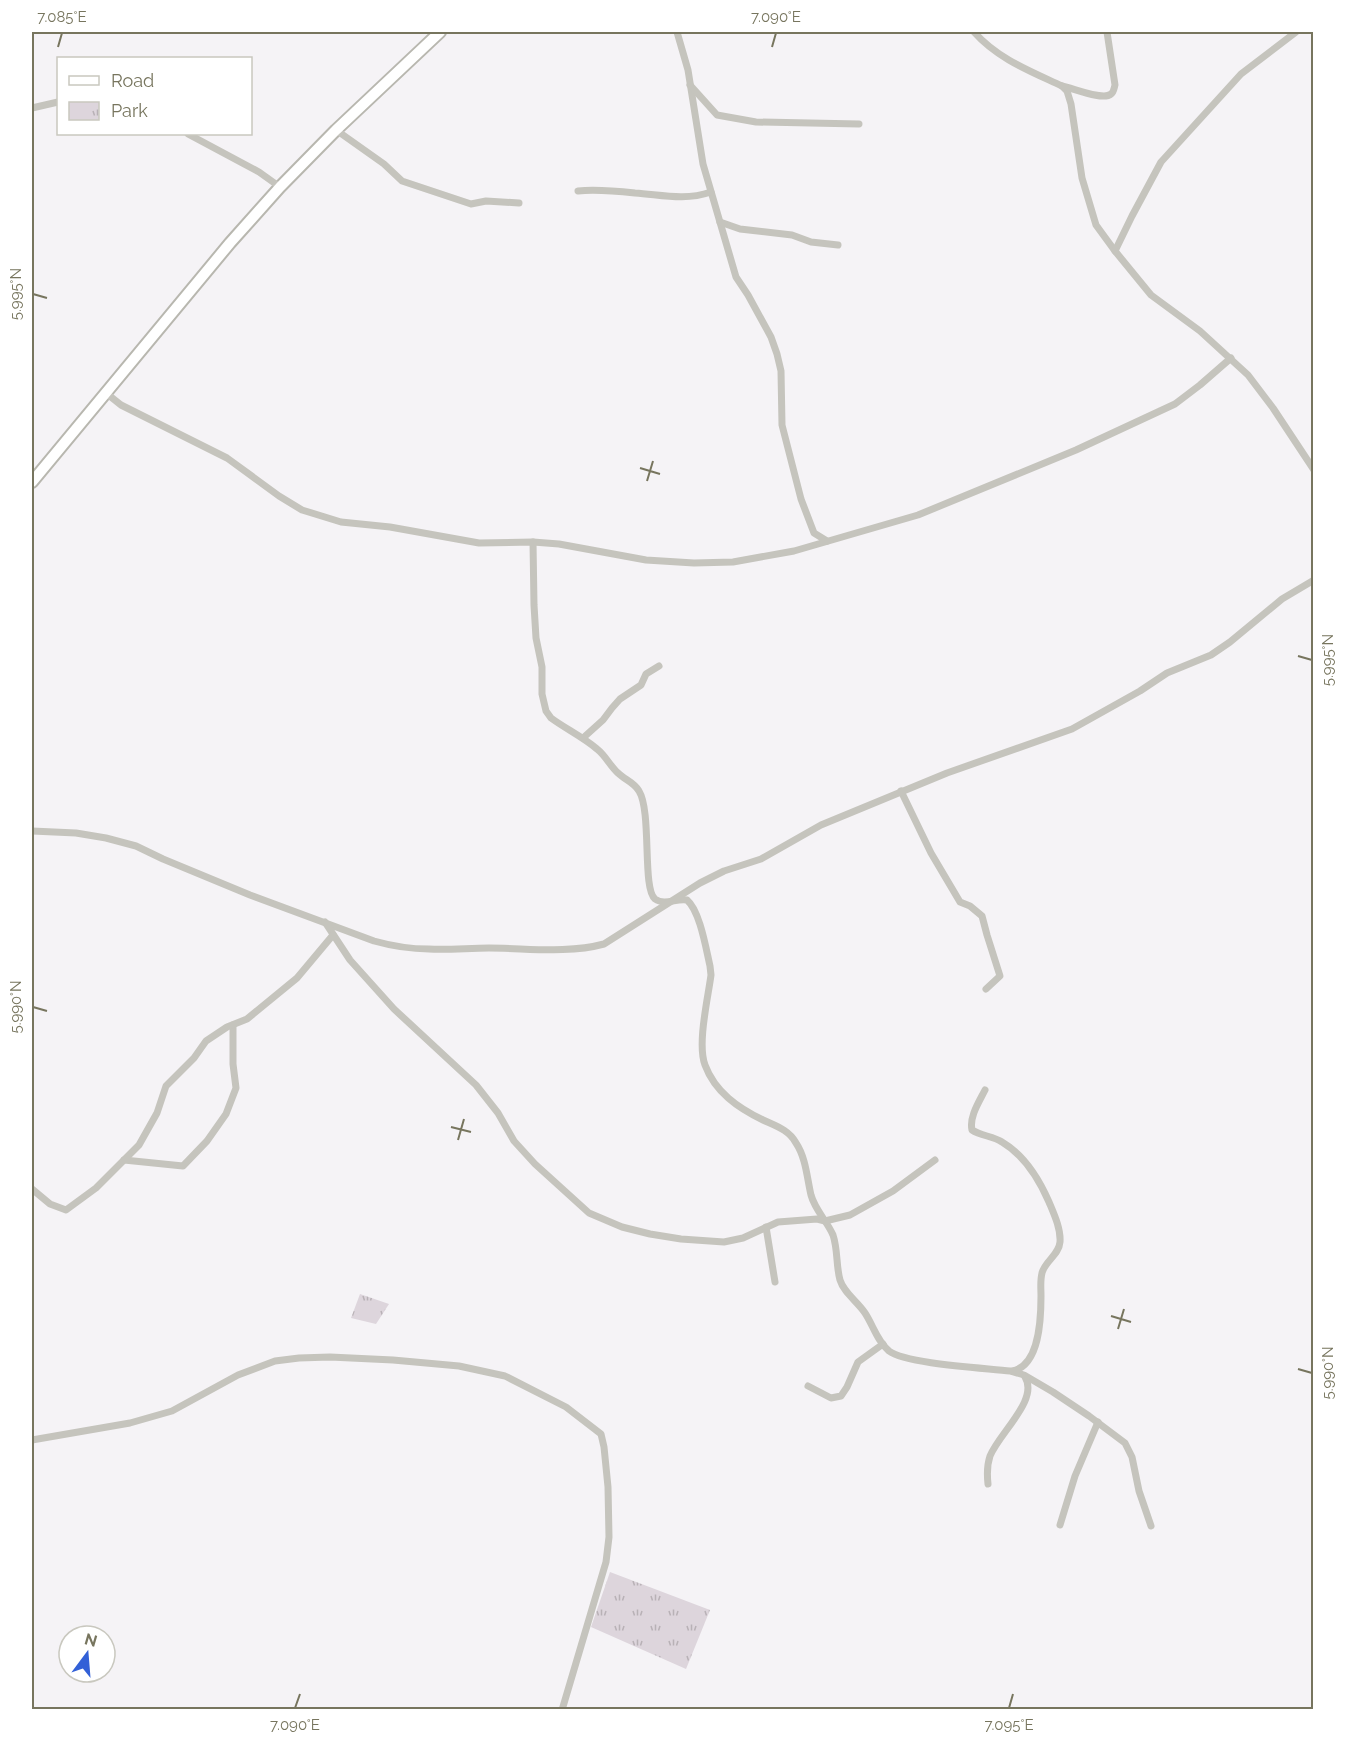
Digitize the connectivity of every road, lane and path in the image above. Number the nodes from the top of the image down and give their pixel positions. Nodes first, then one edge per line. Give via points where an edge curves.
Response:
1 (440, 32) edge
2 (677, 32) edge
3 (974, 32) edge
4 (1107, 32) edge
5 (1296, 32) edge
6 (690, 86) junction
7 (1062, 86) junction
8 (57, 102) edge
9 (32, 108) edge
10 (859, 124) dead end
11 (336, 130) junction
12 (190, 135) edge
13 (280, 187) junction
14 (578, 191) dead end
15 (711, 192) junction
16 (519, 203) dead end
17 (720, 222) junction
18 (838, 245) dead end
19 (1115, 251) junction
20 (1231, 358) junction
21 (106, 393) junction
22 (1314, 470) edge
23 (32, 482) edge
24 (827, 541) junction
25 (533, 542) junction
26 (1314, 580) edge
27 (659, 666) dead end
28 (583, 738) junction
29 (901, 791) junction
30 (32, 831) edge
31 (669, 902) junction
32 (325, 922) junction
33 (333, 935) junction
34 (986, 989) dead end
35 (234, 1024) junction
36 (985, 1090) dead end
37 (124, 1160) junction
38 (935, 1160) dead end
39 (32, 1189) edge
40 (825, 1221) junction
41 (766, 1227) junction
42 (775, 1282) dead end
43 (883, 1344) junction
44 (1010, 1371) junction
45 (1024, 1375) junction
46 (808, 1386) dead end
47 (1098, 1422) junction
48 (32, 1440) edge
49 (988, 1484) dead end
50 (1060, 1525) dead end
51 (1151, 1526) dead end
52 (562, 1710) edge

1 - 11 main road
2 - 6 street
3 - 7 street via 997,54
4 - 7 street via 1113,93 1099,96
5 - 19 street via 1241,74 1161,162
6 - 10 street via 717,115 756,122
6 - 15 street
7 - 19 street via 1071,104 1082,178 1096,225
8 - 9 street
11 - 13 main road
11 - 16 street via 402,180 471,204
12 - 13 street
13 - 21 main road
14 - 15 street via 595,189 671,198
15 - 17 street
17 - 18 street via 740,229
17 - 24 street via 736,277 777,354 782,425 788,451 810,524 814,533
19 - 20 street via 1151,295
20 - 22 street via 1273,408
20 - 24 street via 1175,404 1076,450 918,515
21 - 23 main road
21 - 25 street via 121,405 227,458 302,510 322,517 479,543
24 - 25 street via 754,559 694,563 646,560
25 - 28 street via 543,703 551,718
26 - 29 street via 1282,599 1211,655 1167,673 1072,729
27 - 28 street via 646,674 640,685 620,699
28 - 31 street via 618,773 634,783 641,795 652,895 656,900
29 - 31 street via 821,825 769,855 700,883
29 - 34 street via 960,902 982,916 1000,976
30 - 32 street via 76,833 136,846 250,896
31 - 32 street via 604,944 567,950 428,950 374,941
31 - 40 street via 682,899 691,904 710,966 703,1058 713,1082 749,1113 788,1132 795,1140 815,1207
32 - 33 street
33 - 35 street via 297,978 247,1020
33 - 41 street via 394,1009 476,1085 514,1141 535,1164 590,1214 622,1227 681,1239 724,1242
35 - 37 street via 206,1041 166,1086 157,1113 139,1145
35 - 37 street via 236,1088 207,1142 183,1166
36 - 44 street via 972,1118 972,1130 1000,1141 1028,1165 1048,1200 1060,1235 1058,1251 1042,1270 1041,1314 1031,1358 1019,1370
37 - 39 street via 66,1210 50,1204
38 - 40 street via 893,1191 850,1215
40 - 41 street via 778,1222
40 - 43 street via 836,1244 841,1283
41 - 42 street
43 - 44 street via 890,1352 912,1360
43 - 46 street via 858,1362 841,1396 831,1398
44 - 45 street
45 - 47 street
45 - 49 street via 1030,1388 1028,1398 990,1457
47 - 50 street
47 - 51 street via 1125,1443
48 - 52 street via 130,1423 172,1411 238,1375 275,1361 299,1358 459,1366 505,1376 566,1407 601,1434 609,1537 606,1562

